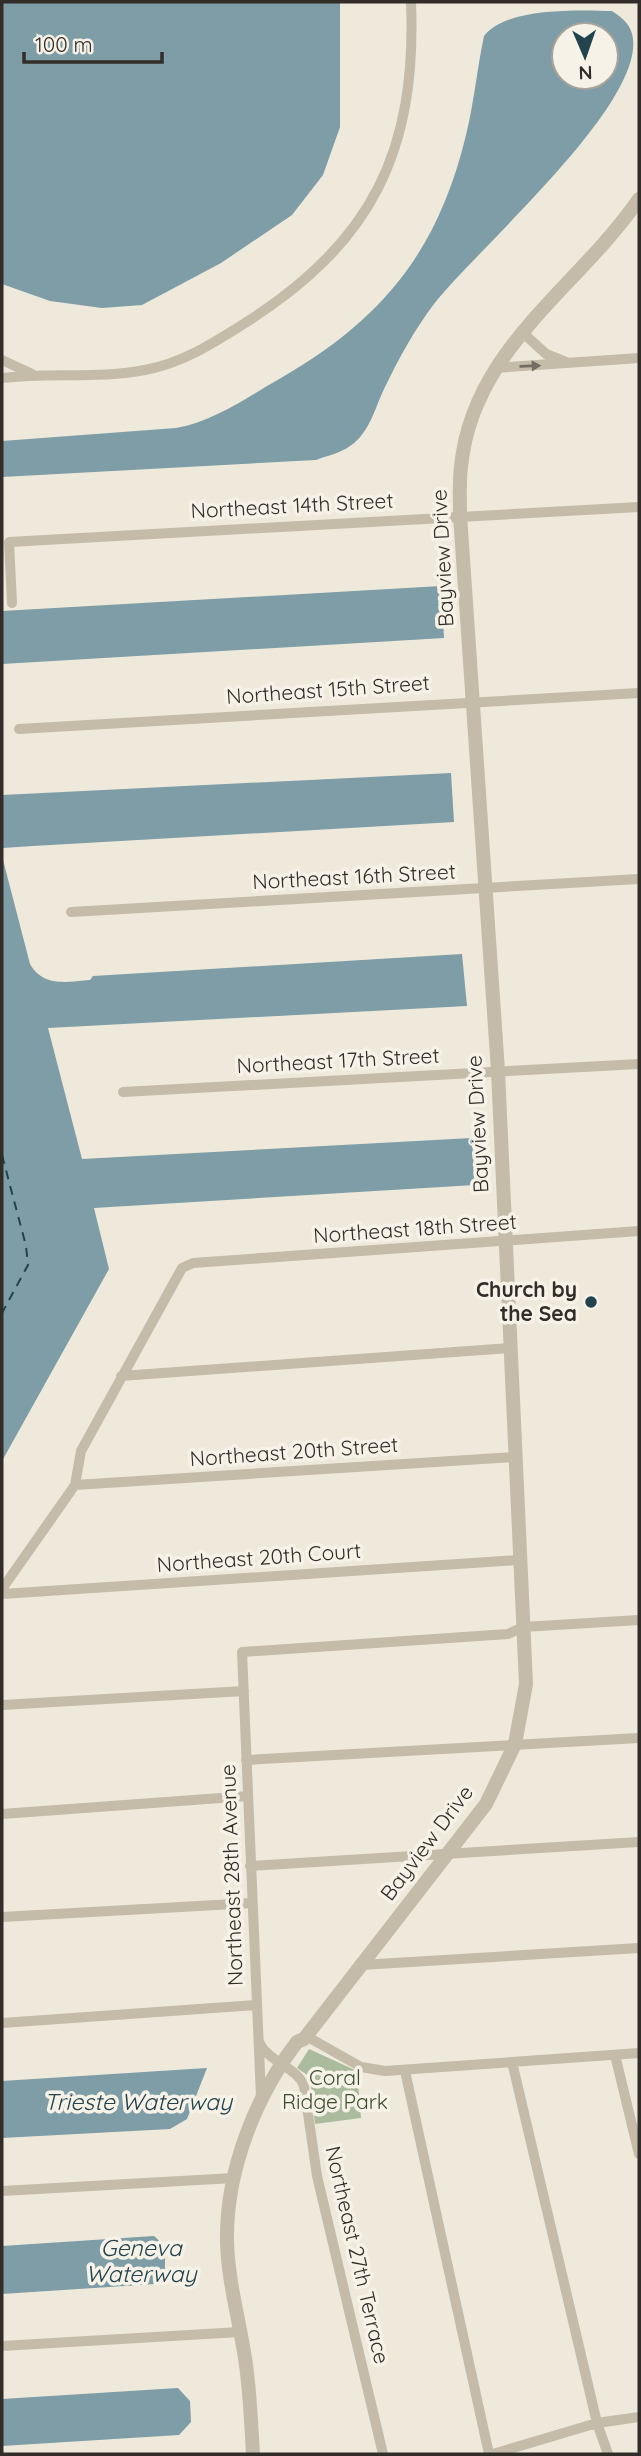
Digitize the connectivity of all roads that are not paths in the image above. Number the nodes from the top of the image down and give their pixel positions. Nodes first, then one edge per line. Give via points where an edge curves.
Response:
1 (411, 2) edge
2 (638, 203) edge
3 (521, 331) junction
4 (639, 358) edge
5 (2, 360) edge
6 (566, 362) junction
7 (495, 368) junction
8 (35, 375) junction
9 (2, 378) edge
10 (639, 507) edge
11 (460, 515) junction
12 (12, 603) dead end
13 (639, 693) edge
14 (473, 701) junction
15 (19, 729) dead end
16 (639, 878) edge
17 (485, 889) junction
18 (71, 912) dead end
19 (639, 1064) edge
20 (498, 1071) junction
21 (123, 1092) dead end
22 (639, 1231) edge
23 (505, 1243) junction
24 (510, 1348) junction
25 (121, 1376) junction
26 (515, 1457) junction
27 (75, 1485) junction
28 (519, 1560) junction
29 (2, 1592) edge
30 (639, 1620) edge
31 (523, 1627) junction
32 (244, 1691) junction
33 (2, 1705) edge
34 (639, 1738) edge
35 (515, 1744) junction
36 (246, 1760) junction
37 (248, 1796) junction
38 (2, 1814) edge
39 (639, 1842) edge
40 (444, 1854) junction
41 (250, 1866) junction
42 (252, 1903) junction
43 (2, 1917) edge
44 (639, 1948) edge
45 (361, 1965) junction
46 (256, 2005) junction
47 (2, 2022) edge
48 (305, 2037) junction
49 (258, 2041) junction
50 (639, 2053) edge
51 (615, 2055) junction
52 (512, 2062) junction
53 (284, 2067) junction
54 (405, 2071) junction
55 (261, 2100) junction
56 (639, 2154) edge
57 (234, 2178) junction
58 (2, 2191) edge
59 (240, 2332) junction
60 (2, 2346) edge
61 (639, 2417) edge
62 (597, 2423) junction
63 (253, 2454) edge
64 (383, 2454) edge
65 (491, 2454) edge
66 (608, 2454) edge

1 - 8 street via 410,64 397,138 368,209 319,268 283,299 182,359 144,370
2 - 3 street, Bayview Drive via 603,248
3 - 6 street via 546,354
3 - 7 street, Bayview Drive
4 - 6 street
5 - 8 street
7 -> 6 street
7 - 11 street, Bayview Drive via 467,433
8 - 9 street
10 - 11 street, Northeast 14th Street
11 - 12 street, Northeast 14th Street via 9,542
11 - 14 street, Bayview Drive
13 - 14 street, Northeast 15th Street
14 - 15 street, Northeast 15th Street
14 - 17 street, Bayview Drive
16 - 17 street, Northeast 16th Street
17 - 18 street, Northeast 16th Street
17 - 20 street, Bayview Drive
19 - 20 street, Northeast 17th Street
20 - 21 street, Northeast 17th Street
20 - 23 street, Bayview Drive
22 - 23 street, Northeast 18th Street
23 - 24 street, Bayview Drive
23 - 25 street, Northeast 18th Street via 193,1263 182,1268
24 - 25 street
24 - 26 street, Bayview Drive
25 - 27 street via 81,1451
26 - 27 street, Northeast 20th Street
26 - 28 street, Bayview Drive
27 - 29 street
28 - 29 street, Northeast 20th Court
28 - 31 street, Bayview Drive
30 - 31 street
31 - 32 street, Northeast 28th Avenue via 508,1634 242,1652
31 - 35 street, Bayview Drive via 526,1684
32 - 33 street
32 - 36 street, Northeast 28th Avenue
34 - 35 street
35 - 36 street
35 - 40 street, Bayview Drive via 486,1804
36 - 37 street, Northeast 28th Avenue
37 - 38 street
37 - 41 street, Northeast 28th Avenue
39 - 40 street
40 - 41 street
40 - 45 street, Bayview Drive
41 - 42 street, Northeast 28th Avenue
42 - 43 street
42 - 46 street, Northeast 28th Avenue
44 - 45 street
45 - 48 street, Bayview Drive
46 - 47 street
46 - 49 street, Northeast 28th Avenue
48 - 53 street, Bayview Drive via 297,2042
48 - 54 street via 361,2067
49 - 53 street, Northeast 27th Terrace via 266,2054
49 - 55 street, Northeast 28th Avenue
50 - 51 street
51 - 52 street
51 - 56 street
52 - 54 street
52 - 62 street
53 - 55 street, Bayview Drive
53 - 64 street, Northeast 27th Terrace via 304,2086 317,2176
54 - 65 street
55 - 57 street, Bayview Drive
57 - 58 street
57 - 59 street, Bayview Drive via 228,2250
59 - 60 street
59 - 63 street, Bayview Drive
61 - 62 street
62 - 65 street
62 - 66 street

